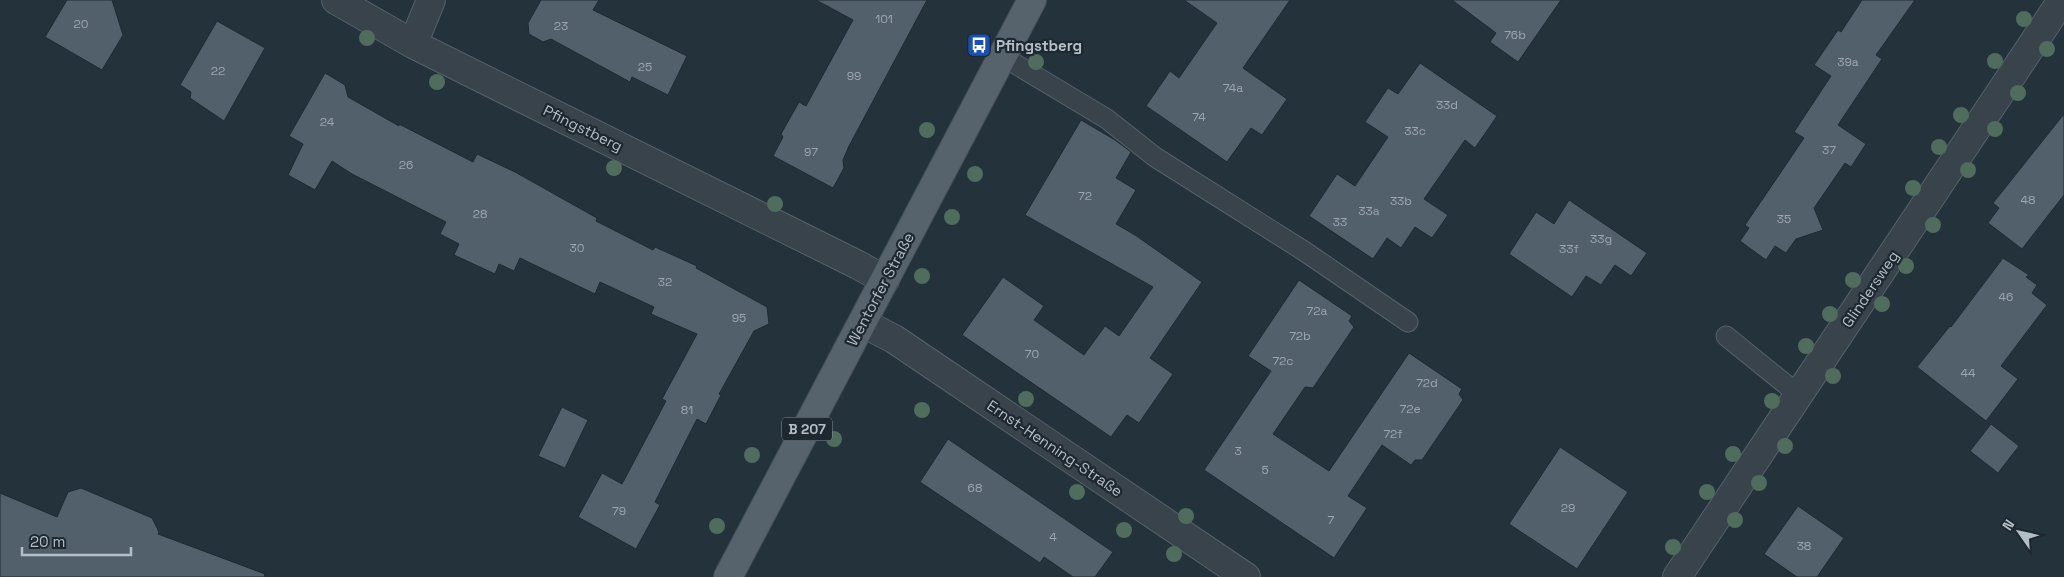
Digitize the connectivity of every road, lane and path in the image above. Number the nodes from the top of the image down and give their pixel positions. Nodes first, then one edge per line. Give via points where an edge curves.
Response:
1 (336, 0) edge
2 (431, 0) edge
3 (1032, 0) edge
4 (2062, 0) edge
5 (413, 44) junction
6 (1002, 56) junction
7 (885, 280) junction
8 (1408, 322) dead end
9 (863, 323) junction
10 (1726, 336) dead end
11 (1799, 395) junction
12 (728, 577) edge
13 (1246, 577) edge
14 (1677, 577) edge

1 - 5 street, Pfingstberg
2 - 5 street
3 - 6 main road, Wentorfer Straße / B 207
4 - 11 street, Glindersweg
5 - 7 street, Pfingstberg
6 - 7 main road, Wentorfer Straße / B 207
6 - 8 lane via 1107,119 1171,168 1304,250
7 - 9 main road, Wentorfer Straße / B 207
9 - 12 main road, Wentorfer Straße / B 207
9 - 13 street, Ernst-Henning-Straße via 894,340
10 - 11 lane
11 - 14 street, Glindersweg

